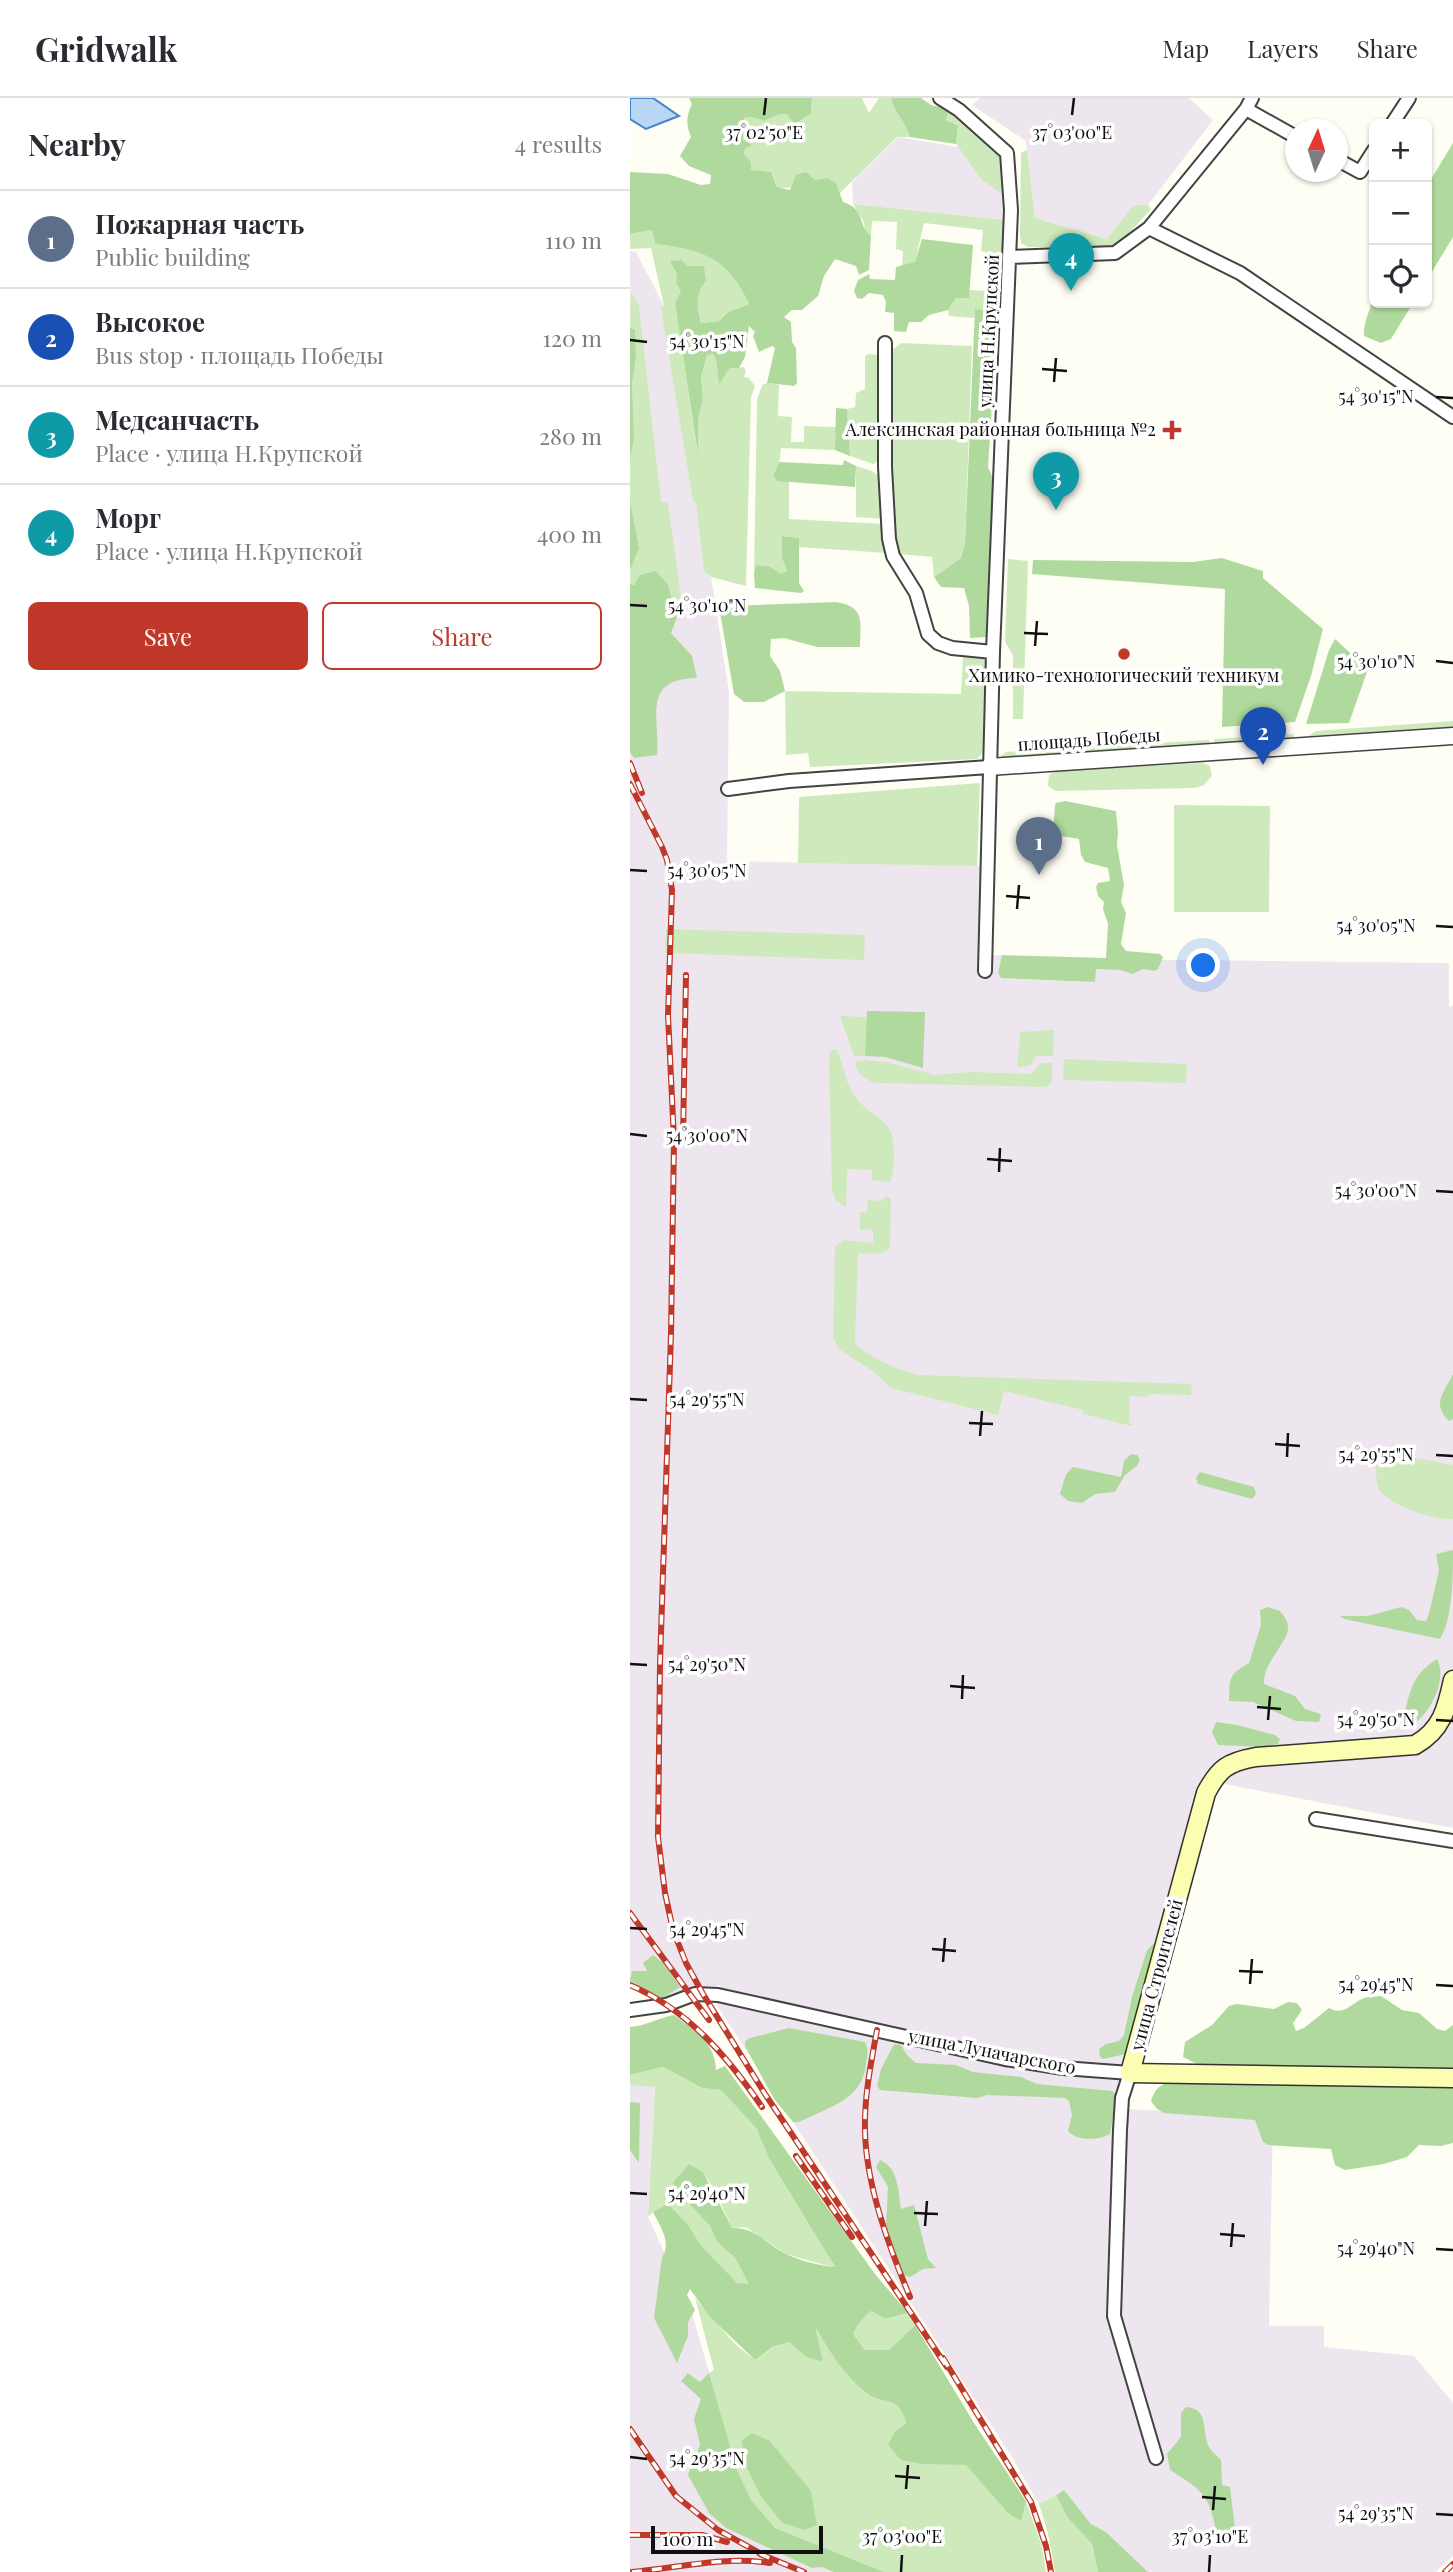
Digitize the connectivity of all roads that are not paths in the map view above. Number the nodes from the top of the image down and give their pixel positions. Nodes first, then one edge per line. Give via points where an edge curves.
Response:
1 (940, 98) edge
2 (1409, 98) edge
3 (1249, 104) edge
4 (1395, 119) edge
5 (1285, 129) edge
6 (1369, 158) edge
7 (1348, 165) edge
8 (1149, 228) junction
9 (1010, 257) junction
10 (885, 343) dead end
11 (1453, 417) edge
12 (993, 652) junction
13 (1453, 736) edge
14 (989, 766) junction
15 (728, 789) dead end
16 (985, 971) dead end
17 (1453, 1680) edge
18 (1316, 1819) dead end
19 (1453, 1841) edge
20 (630, 2010) edge
21 (1130, 2073) junction
22 (1453, 2078) edge
23 (1156, 2458) dead end

1 - 9 street, улица Н.Крупской via 1007,153
2 - 4 street
3 - 5 street
3 - 8 street
6 - 7 street via 1360,172
8 - 9 street via 1115,253
8 - 11 street via 1240,273
9 - 12 street, улица Н.Крупской
10 - 12 street via 885,467 893,556 916,593 928,634 952,648
12 - 14 street, улица Н.Крупской
13 - 14 street, площадь Победы
14 - 15 street, площадь Победы
14 - 16 street, улица Н.Крупской
17 - 21 main road, улица Строителей via 1440,1724 1415,1745 1256,1756 1218,1772 1206,1793
18 - 19 street
20 - 21 street, улица Луначарского via 703,1994 1006,2059
21 - 22 main road, улица Луначарского
21 - 23 street, улица Строителей via 1122,2098 1114,2316

